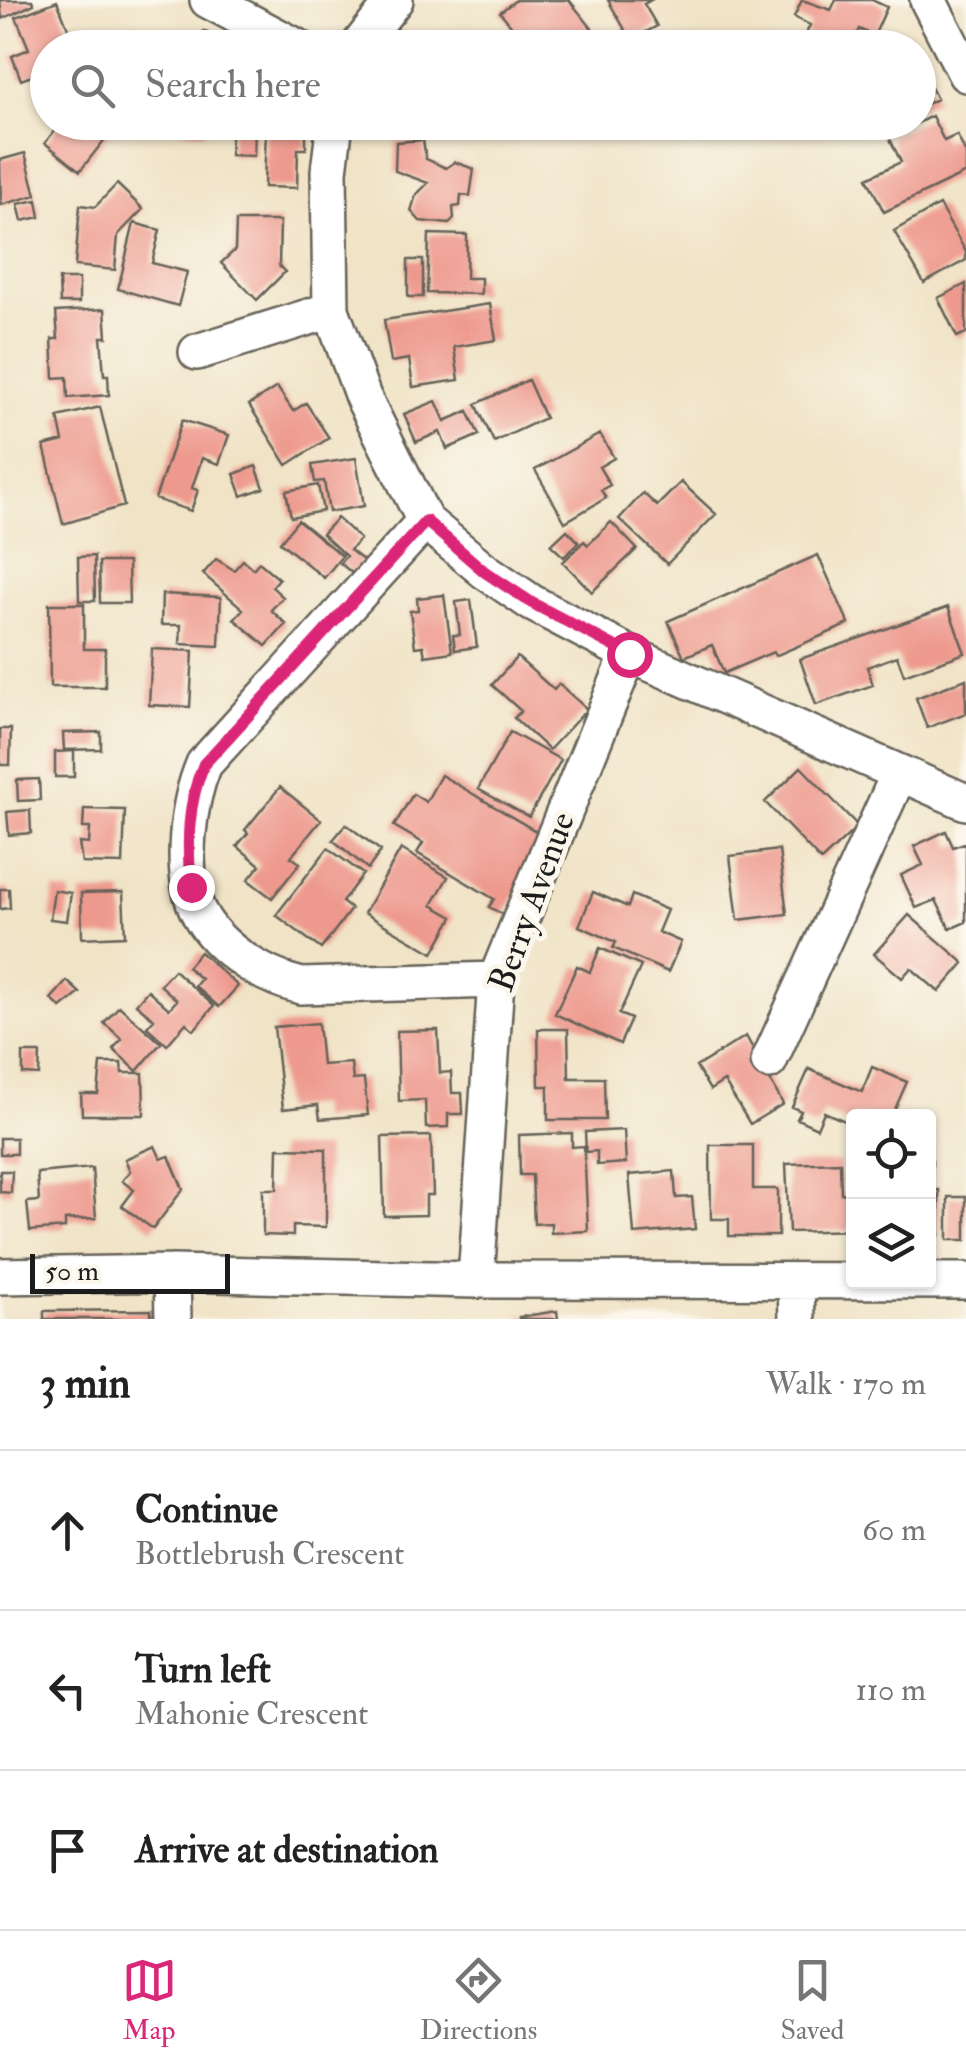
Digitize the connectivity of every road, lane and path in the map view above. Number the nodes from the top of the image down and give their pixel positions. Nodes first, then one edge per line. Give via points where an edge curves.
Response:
1 (208, 0) edge
2 (395, 0) edge
3 (928, 0) edge
4 (265, 30) edge
5 (371, 30) edge
6 (966, 74) edge
7 (333, 140) edge
8 (331, 310) junction
9 (197, 352) dead end
10 (426, 521) junction
11 (629, 654) junction
12 (899, 774) junction
13 (966, 802) edge
14 (496, 980) junction
15 (769, 1061) dead end
16 (172, 1272) junction
17 (0, 1276) edge
18 (476, 1280) junction
19 (796, 1282) junction
20 (966, 1282) edge
21 (173, 1319) edge
22 (797, 1319) edge

1 - 4 street
2 - 5 street
3 - 6 street
7 - 8 street
8 - 9 street
8 - 10 street via 363,397
10 - 11 street via 532,603
10 - 14 street via 204,764 190,812 191,887 210,930 282,981 301,986
11 - 12 street
11 - 14 street, Berry Avenue
12 - 13 street
12 - 15 street
14 - 18 street, Berry Avenue
16 - 17 street
16 - 18 street
16 - 21 street
18 - 19 street
19 - 20 street
19 - 22 street

